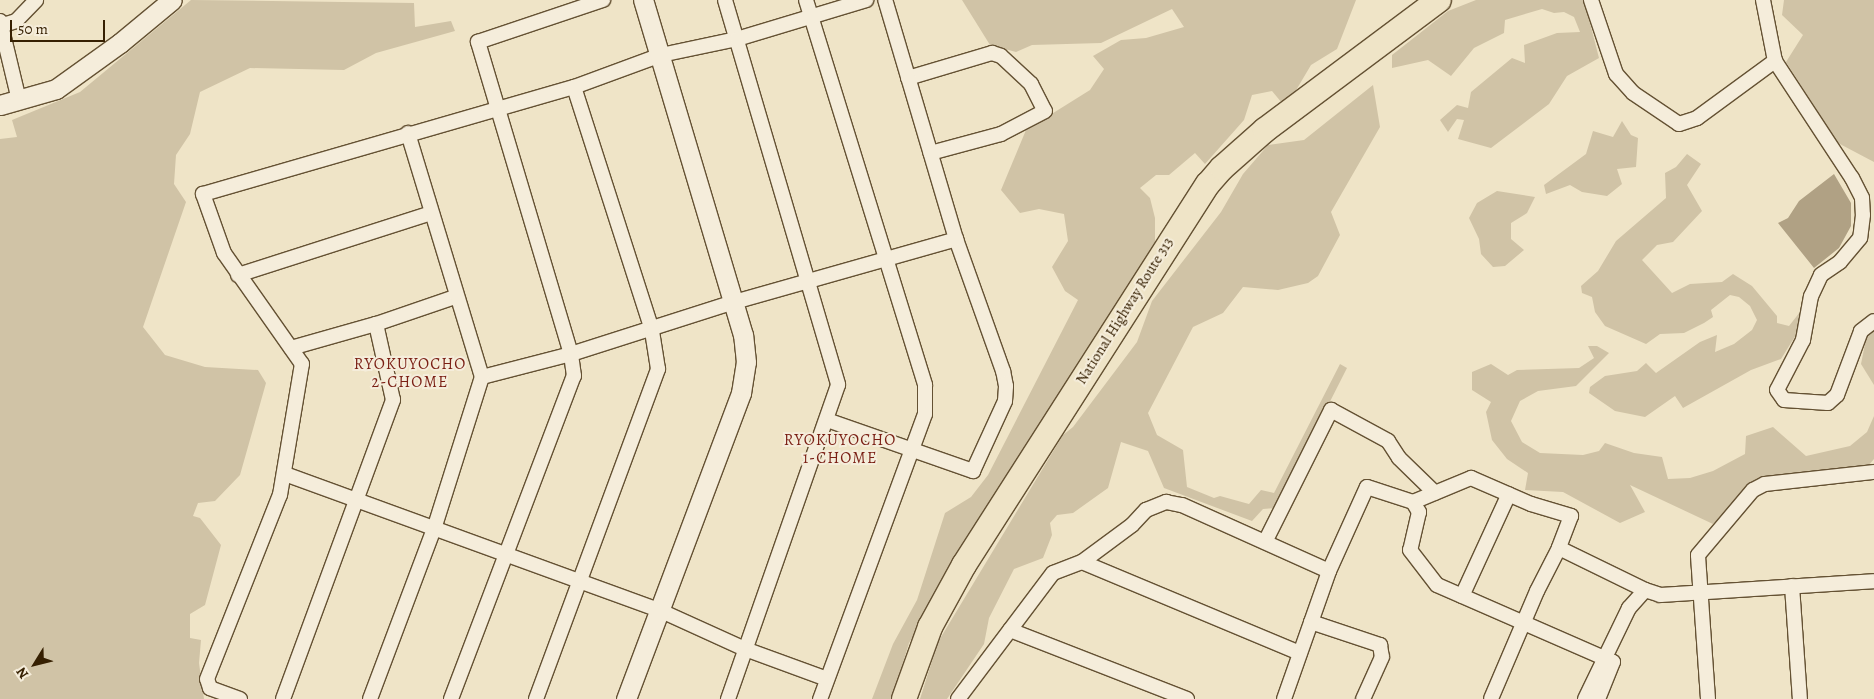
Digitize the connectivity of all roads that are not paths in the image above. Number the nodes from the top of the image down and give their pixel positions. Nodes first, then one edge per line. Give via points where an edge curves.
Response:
1 (36, 0) edge
2 (172, 0) edge
3 (603, 0) edge
4 (643, 0) edge
5 (725, 0) edge
6 (806, 0) edge
7 (866, 0) edge
8 (885, 0) edge
9 (1439, 0) edge
10 (1591, 0) edge
11 (1763, 0) edge
12 (811, 16) junction
13 (0, 24) edge
14 (737, 39) junction
15 (661, 55) junction
16 (1775, 62) junction
17 (908, 78) junction
18 (574, 87) junction
19 (19, 100) junction
20 (0, 105) edge
21 (498, 110) junction
22 (408, 133) junction
23 (930, 153) junction
24 (431, 213) junction
25 (956, 239) junction
26 (886, 260) junction
27 (238, 275) junction
28 (809, 283) junction
29 (455, 297) junction
30 (734, 302) junction
31 (1874, 321) edge
32 (376, 324) junction
33 (652, 330) junction
34 (291, 348) junction
35 (571, 354) junction
36 (482, 377) junction
37 (827, 420) junction
38 (912, 450) junction
39 (1874, 472) edge
40 (285, 474) junction
41 (1435, 493) junction
42 (1509, 494) junction
43 (358, 500) junction
44 (1413, 502) junction
45 (434, 529) junction
46 (1264, 542) junction
47 (1560, 548) junction
48 (508, 556) junction
49 (1082, 562) junction
50 (1329, 571) junction
51 (1874, 581) edge
52 (581, 583) junction
53 (1792, 586) junction
54 (1644, 590) junction
55 (1698, 592) junction
56 (1462, 596) junction
57 (659, 610) junction
58 (1311, 622) junction
59 (1524, 622) junction
60 (1010, 630) junction
61 (746, 650) junction
62 (1300, 653) junction
63 (1606, 658) junction
64 (827, 679) junction
65 (240, 699) edge
66 (283, 699) edge
67 (370, 699) edge
68 (451, 699) edge
69 (536, 699) edge
70 (626, 699) edge
71 (728, 699) edge
72 (820, 699) edge
73 (904, 699) edge
74 (958, 699) edge
75 (1187, 699) edge
76 (1284, 699) edge
77 (1363, 699) edge
78 (1491, 699) edge
79 (1585, 699) edge
80 (1598, 699) edge
81 (1708, 699) edge
82 (1800, 699) edge

1 - 13 street via 16,22
2 - 19 street via 56,89
3 - 21 street via 478,42
4 - 15 street
5 - 14 street
6 - 12 street
7 - 12 street
8 - 17 street
9 - 73 highway, National Highway Route 313 via 1266,130 1208,184 952,587 930,627
10 - 16 street via 1616,74 1633,93 1679,124 1697,118
11 - 16 street
12 - 14 street
12 - 26 street
13 - 19 street
14 - 15 street
14 - 28 street
15 - 18 street
15 - 30 street
16 - 31 street via 1852,178 1862,198 1864,215 1860,238 1840,262 1821,275 1811,296 1803,340 1777,390 1784,400 1828,403 1837,395 1861,331
17 - 23 street
17 - 23 street via 992,53 1001,56 1031,84 1046,111 1001,134
18 - 21 street
18 - 33 street
19 - 20 street
21 - 22 street
21 - 35 street
22 - 24 street
22 - 27 street via 203,194 224,253
23 - 25 street
24 - 27 street
24 - 29 street
25 - 26 street
25 - 38 street via 1003,371 1006,386 1004,402 973,471
26 - 28 street
26 - 38 street via 924,385 925,414
27 - 34 street
28 - 30 street
28 - 37 street via 838,385
29 - 32 street
29 - 36 street
30 - 33 street
30 - 57 street via 746,362 741,393
32 - 34 street
32 - 43 street via 393,400
33 - 35 street
33 - 52 street via 658,369
34 - 40 street via 302,364
35 - 36 street
35 - 48 street via 574,376
36 - 45 street
37 - 38 street
37 - 61 street
38 - 64 street
39 - 55 street via 1765,484 1753,490 1698,555
40 - 43 street
40 - 65 street via 207,679 210,688
41 - 42 street via 1471,478
41 - 44 street
41 - 46 street via 1399,458 1388,441 1331,410
42 - 47 street via 1571,516
42 - 56 street
43 - 45 street
43 - 66 street
44 - 50 street via 1367,487
44 - 56 street via 1418,512 1410,550 1437,585
45 - 48 street
45 - 67 street
46 - 49 street via 1182,505 1166,502 1146,510 1132,525
46 - 50 street
47 - 54 street
47 - 59 street
48 - 52 street
48 - 68 street
49 - 60 street via 1052,573
49 - 62 street
50 - 58 street
51 - 53 street
52 - 57 street
52 - 69 street
53 - 55 street
53 - 82 street
54 - 55 street via 1660,595
54 - 63 street via 1630,608
55 - 81 street
56 - 59 street
57 - 61 street
57 - 70 street
58 - 62 street
58 - 77 street via 1380,645 1382,656
59 - 63 street
59 - 78 street
60 - 74 street
60 - 75 street
61 - 64 street
61 - 71 street
62 - 76 street
63 - 79 street
63 - 80 street via 1613,662
64 - 72 street

